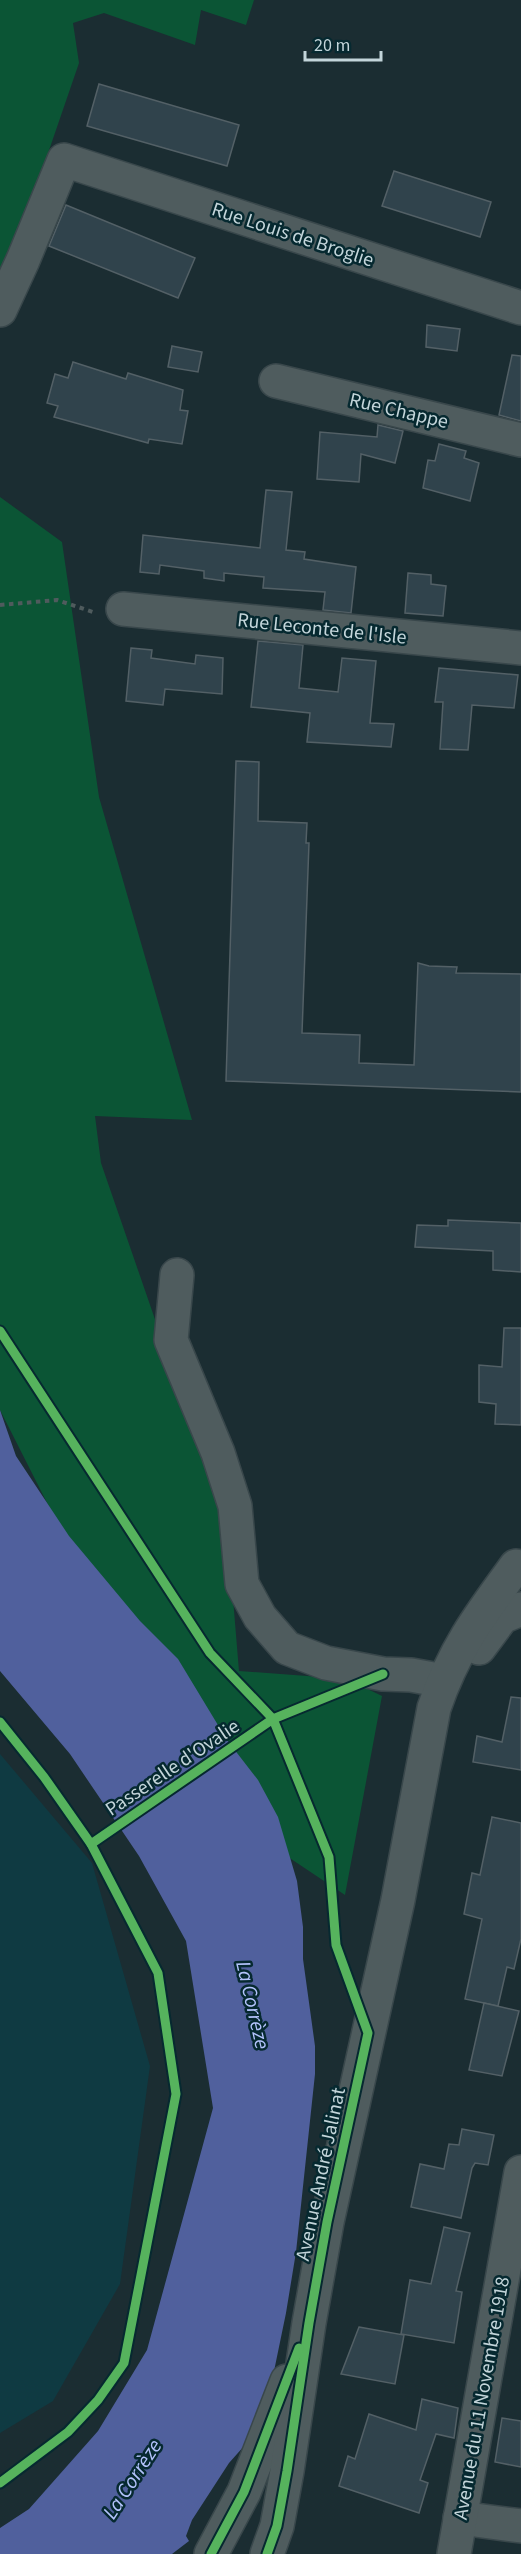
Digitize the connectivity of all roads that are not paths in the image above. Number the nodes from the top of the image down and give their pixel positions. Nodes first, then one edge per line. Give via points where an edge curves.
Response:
1 (521, 308) edge
2 (0, 310) edge
3 (276, 381) dead end
4 (521, 440) edge
5 (123, 609) road end
6 (521, 648) edge
7 (177, 1275) dead end
8 (519, 1562) edge
9 (521, 1598) edge
10 (521, 1610) edge
11 (444, 1681) junction
12 (432, 1726) junction
13 (520, 2183) edge
14 (309, 2323) junction
15 (460, 2518) junction
16 (521, 2526) edge
17 (211, 2554) edge
18 (267, 2554) edge
19 (454, 2554) edge

1 - 2 street, Rue Louis de Broglie via 64,160
3 - 4 street, Rue Chappe
5 - 6 street, Rue Leconte de l'Isle
7 - 11 street via 171,1340 235,1506 242,1584 260,1617 287,1648 326,1663
8 - 9 street via 514,1585
8 - 11 street, Avenue André Jalinat via 466,1635
10 - 12 street, Avenue André Jalinat via 502,1617 490,1630 446,1710
11 - 12 street, Avenue André Jalinat
12 - 14 street, Avenue André Jalinat
13 - 15 street, Avenue du 11 Novembre 1918
14 - 17 street, Avenue André Jalinat via 244,2492
14 - 18 street, Avenue André Jalinat via 277,2526
15 - 16 street
15 - 19 street, Avenue du 11 Novembre 1918

